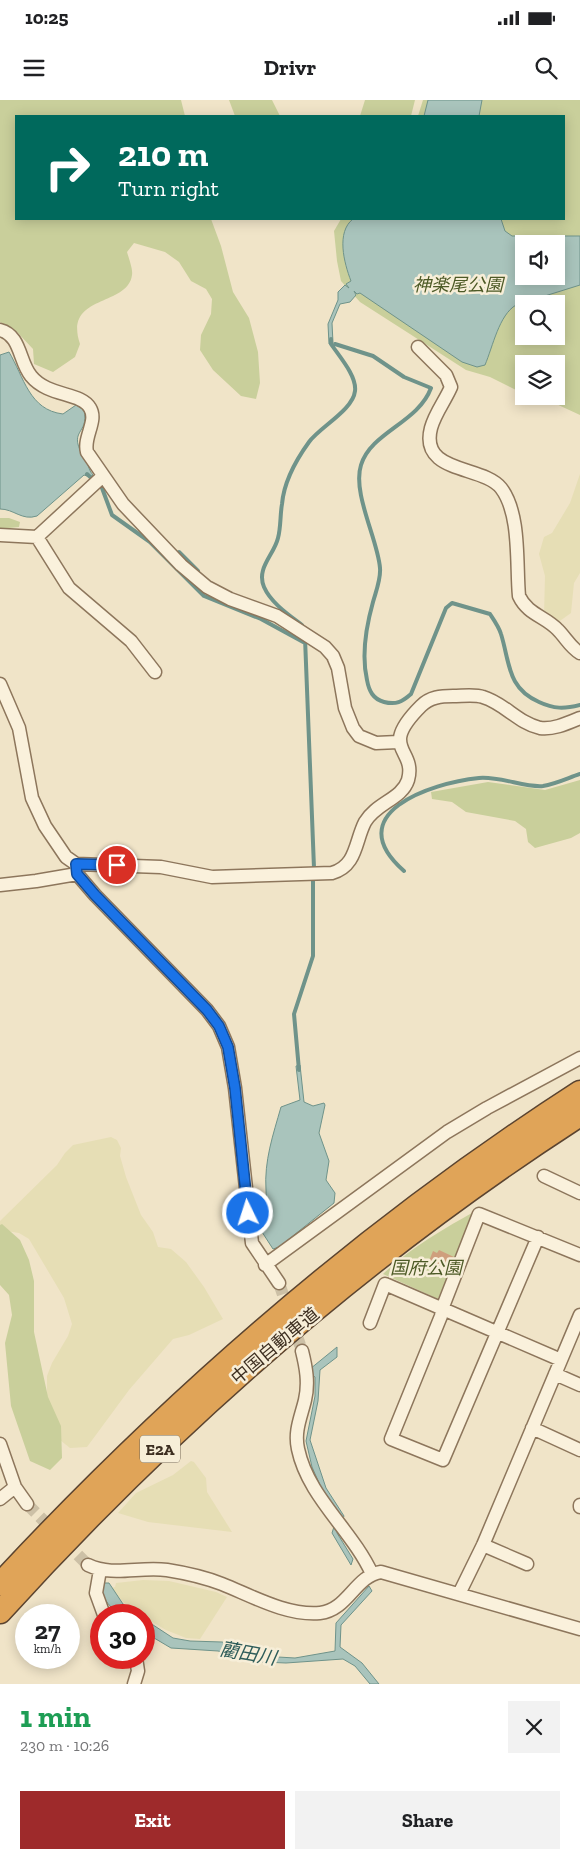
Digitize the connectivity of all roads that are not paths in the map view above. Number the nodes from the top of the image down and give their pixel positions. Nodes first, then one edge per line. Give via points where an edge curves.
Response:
1 (0, 330) edge
2 (418, 347) dead end
3 (103, 476) junction
4 (0, 535) edge
5 (37, 537) junction
6 (580, 653) edge
7 (155, 672) dead end
8 (0, 684) edge
9 (580, 718) edge
10 (398, 742) junction
11 (76, 869) junction
12 (0, 884) edge
13 (580, 1058) edge
14 (580, 1092) edge
15 (580, 1115) edge
16 (544, 1176) dead end
17 (580, 1193) edge
18 (538, 1237) junction
19 (580, 1255) edge
20 (265, 1266) junction
21 (279, 1283) tunnel mouth
22 (442, 1308) junction
23 (579, 1320) edge
24 (370, 1323) dead end
25 (497, 1333) junction
26 (302, 1351) tunnel mouth
27 (561, 1360) junction
28 (555, 1374) junction
29 (580, 1385) edge
30 (532, 1428) junction
31 (0, 1444) edge
32 (580, 1450) edge
33 (15, 1487) junction
34 (0, 1499) edge
35 (27, 1504) tunnel mouth
36 (483, 1545) junction
37 (527, 1564) dead end
38 (372, 1574) junction
39 (0, 1584) edge
40 (459, 1594) junction
41 (100, 1604) edge
42 (0, 1612) edge
43 (580, 1628) edge
44 (138, 1669) edge
45 (134, 1684) edge

1 - 3 street via 12,336 30,376 56,394 79,397 91,409 93,417 85,444 86,452
2 - 6 street via 446,375 451,387 431,430 431,443 437,456 457,469 494,480 502,489 510,506 523,605 558,630
3 - 5 street
3 - 10 street via 131,513 207,587 230,600 277,616 325,647 338,668 345,708 356,732 368,741
4 - 5 street
5 - 7 street via 69,588 131,641
8 - 11 street via 19,728 32,798 50,834
9 - 10 street via 541,728 528,724 482,696 443,696 422,705 400,732
10 - 11 street via 408,766 407,782 403,790 382,803 365,822 354,854 342,870 212,877 151,866
11 - 12 street via 36,881
11 - 20 street via 219,1026 228,1047 235,1088 252,1243
13 - 20 street via 447,1132
14 - 39 highway, 中国自動車道 / E2A via 474,1164 248,1342 121,1459
15 - 42 highway, 中国自動車道 / E2A via 415,1232 258,1359 135,1473
16 - 17 street
18 - 19 street
18 - 22 street via 479,1214
18 - 25 street
20 - 21 street
22 - 24 street via 385,1284
22 - 25 street
22 - 25 street via 442,1316 391,1439 443,1460
23 - 27 street
25 - 27 street
26 - 38 street via 307,1378 296,1436 298,1450 312,1484
27 - 28 street
28 - 29 street
28 - 30 street
30 - 32 street
30 - 36 street
31 - 33 street
33 - 34 street
33 - 35 street
36 - 37 street
36 - 40 street
38 - 40 street via 392,1574
38 - 41 street via 336,1608 306,1613 191,1575 148,1568 114,1572 94,1568
40 - 43 street
44 - 45 street

